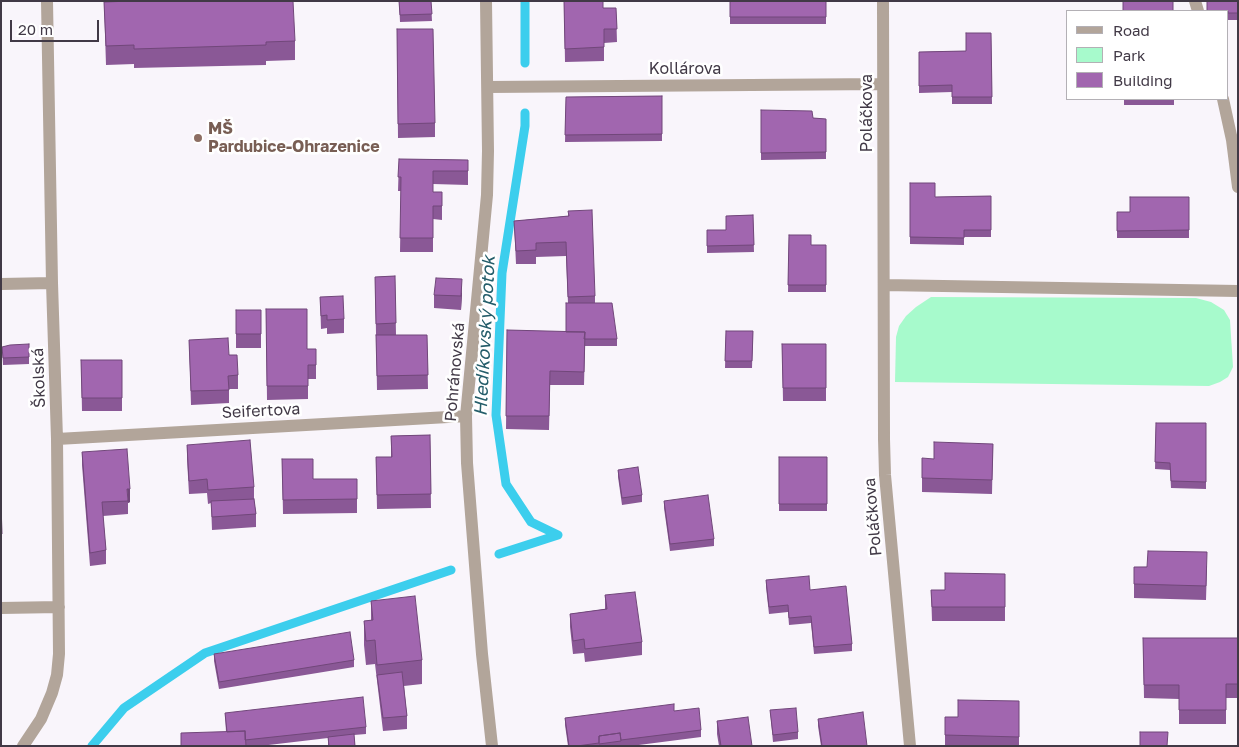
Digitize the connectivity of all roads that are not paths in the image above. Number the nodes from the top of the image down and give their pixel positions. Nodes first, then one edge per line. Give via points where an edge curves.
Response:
1 (47, 1) edge
2 (486, 1) edge
3 (884, 1) edge
4 (884, 84) junction
5 (488, 87) junction
6 (1223, 100) edge
7 (1238, 187) edge
8 (52, 283) junction
9 (1, 284) edge
10 (884, 286) junction
11 (1238, 292) edge
12 (466, 416) junction
13 (57, 439) junction
14 (59, 607) junction
15 (1, 608) edge
16 (23, 746) edge
17 (492, 746) edge
18 (910, 746) edge

1 - 8 street, Školská
2 - 5 street, Pohránovská
3 - 4 street, Poláčkova
4 - 5 street, Kollárova
4 - 10 street, Poláčkova
5 - 12 street, Pohránovská via 487,195
6 - 7 street
8 - 9 street
8 - 13 street, Školská
10 - 11 street
10 - 18 street, Poláčkova via 885,475
12 - 13 street, Seifertova
12 - 17 street, Pohránovská via 467,462
13 - 14 street, Školská
14 - 15 street
14 - 16 street, Školská via 57,675 40,719

